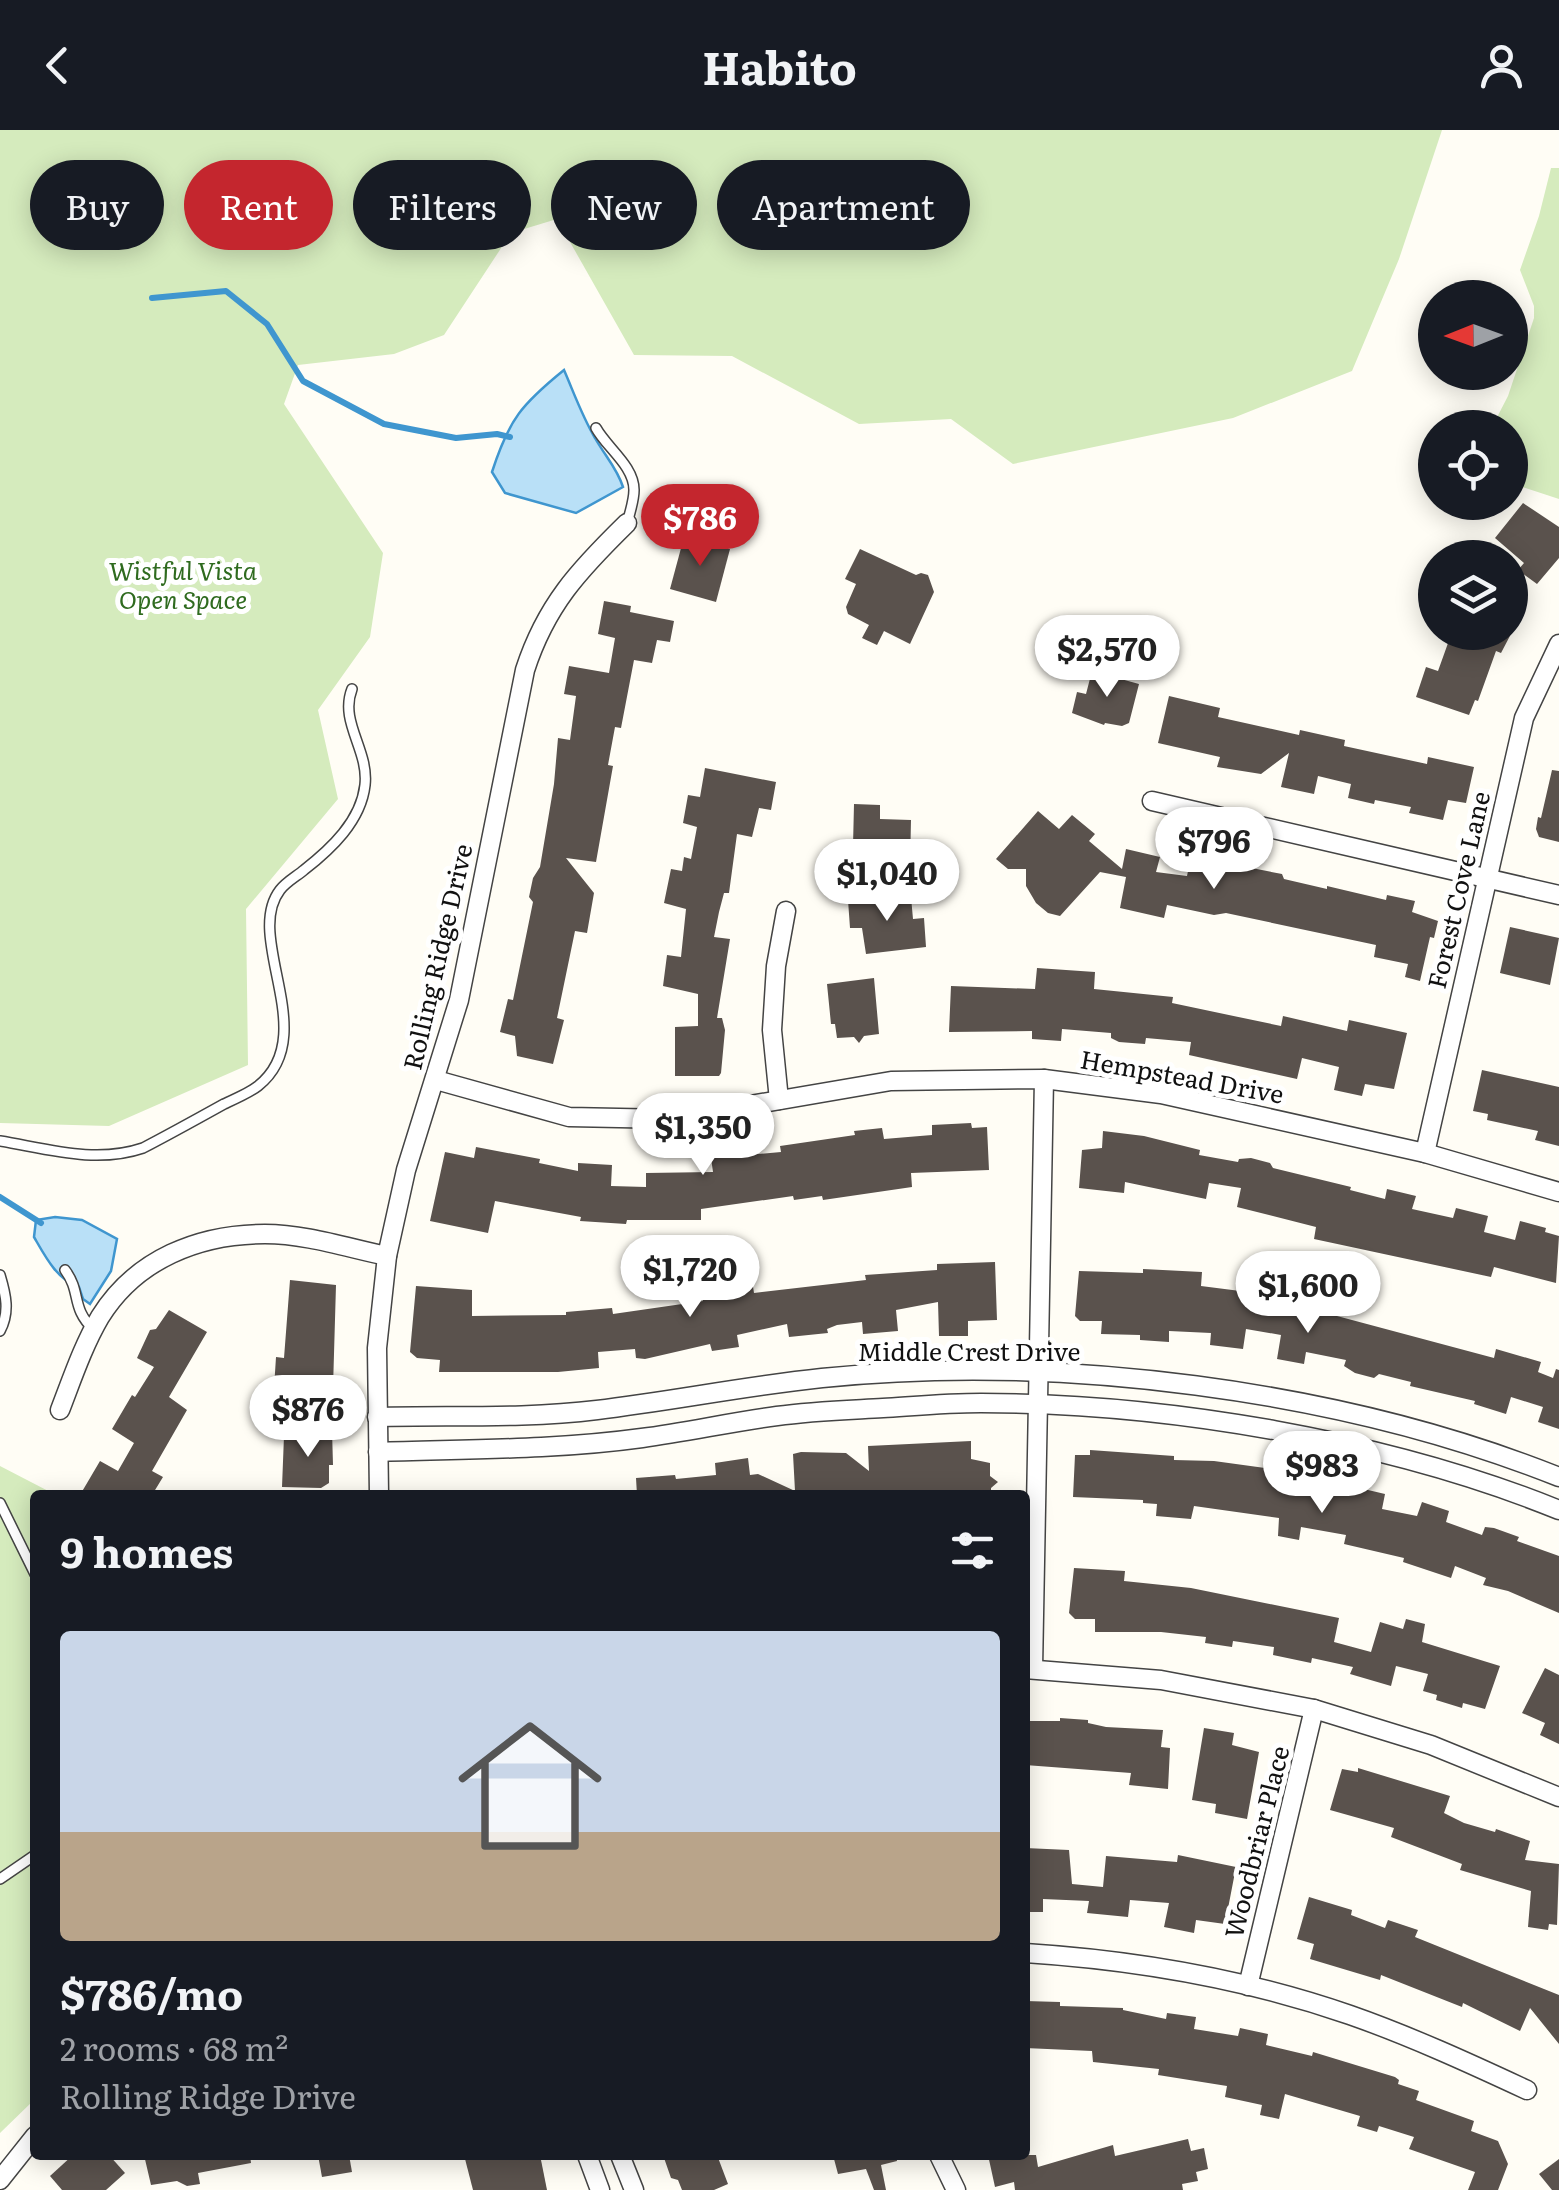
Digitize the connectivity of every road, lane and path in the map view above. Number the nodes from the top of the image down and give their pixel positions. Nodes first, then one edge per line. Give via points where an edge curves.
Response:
1 (596, 428) dead end
2 (628, 523) joint
3 (1559, 644) edge
4 (352, 689) dead end
5 (1152, 801) dead end
6 (1487, 878) junction
7 (1559, 895) edge
8 (786, 911) dead end
9 (1044, 1078) junction
10 (436, 1080) junction
11 (780, 1100) junction
12 (0, 1141) edge
13 (1425, 1153) junction
14 (1559, 1192) edge
15 (387, 1256) junction
16 (65, 1270) dead end
17 (0, 1275) edge
18 (94, 1330) junction
19 (0, 1332) edge
20 (1037, 1372) junction
21 (693, 1397) junction
22 (1036, 1404) junction
23 (60, 1410) dead end
24 (377, 1417) junction
25 (699, 1429) junction
26 (1422, 1433) junction
27 (378, 1452) junction
28 (1412, 1462) junction
29 (1559, 1477) edge
30 (379, 1490) edge
31 (0, 1503) edge
32 (1559, 1510) edge
33 (30, 1564) edge
34 (1030, 1631) edge
35 (1030, 1669) edge
36 (1314, 1709) junction
37 (1559, 1797) edge
38 (30, 1858) edge
39 (0, 1879) edge
40 (1030, 1954) edge
41 (1248, 1986) junction
42 (1527, 2090) dead end
43 (30, 2142) edge
44 (590, 2160) edge
45 (622, 2160) edge
46 (941, 2160) edge
47 (0, 2180) edge
48 (600, 2190) edge
49 (634, 2190) edge
50 (956, 2190) edge

1 - 2 lane via 634,488
2 - 10 street, Rolling Ridge Drive via 558,596 536,636
3 - 6 street, Forest Cove Lane via 1524,718
4 - 12 lane via 346,704 365,784 343,833 280,889 274,904 268,928 285,1018 277,1061 260,1085 123,1155 101,1158
5 - 6 street
6 - 7 street
6 - 13 street, Forest Cove Lane
8 - 11 street via 772,1030
9 - 11 street, Hempstead Drive via 891,1081
9 - 13 street, Hempstead Drive via 1161,1094
9 - 20 street
10 - 11 street, Hempstead Drive via 568,1117 670,1119
10 - 15 street, Rolling Ridge Drive
13 - 14 street, Hempstead Drive
15 - 18 street via 266,1234 191,1244 141,1272
15 - 24 street, Rolling Ridge Drive
16 - 18 lane via 74,1282 79,1316
17 - 19 lane via 7,1298
18 - 23 street
20 - 21 street, Middle Crest Drive via 823,1378
20 - 22 street
20 - 26 street, Middle Crest Drive via 1246,1394
21 - 24 street, Middle Crest Drive via 563,1413
21 - 25 street
22 - 25 street, Middle Crest Drive via 780,1415
22 - 28 street, Middle Crest Drive via 1220,1422
22 - 34 street
24 - 27 street, Rolling Ridge Drive
25 - 27 street, Middle Crest Drive via 569,1446
26 - 28 street
26 - 29 street, Middle Crest Drive
27 - 30 street, Rolling Ridge Drive
28 - 32 street, Middle Crest Drive
31 - 33 lane
35 - 36 street via 1161,1680
36 - 37 street via 1432,1745
36 - 41 street, Woodbriar Place
38 - 39 lane
40 - 41 street via 1154,1966
41 - 42 street via 1350,2015
43 - 47 street
44 - 48 street
45 - 49 street
46 - 50 street

